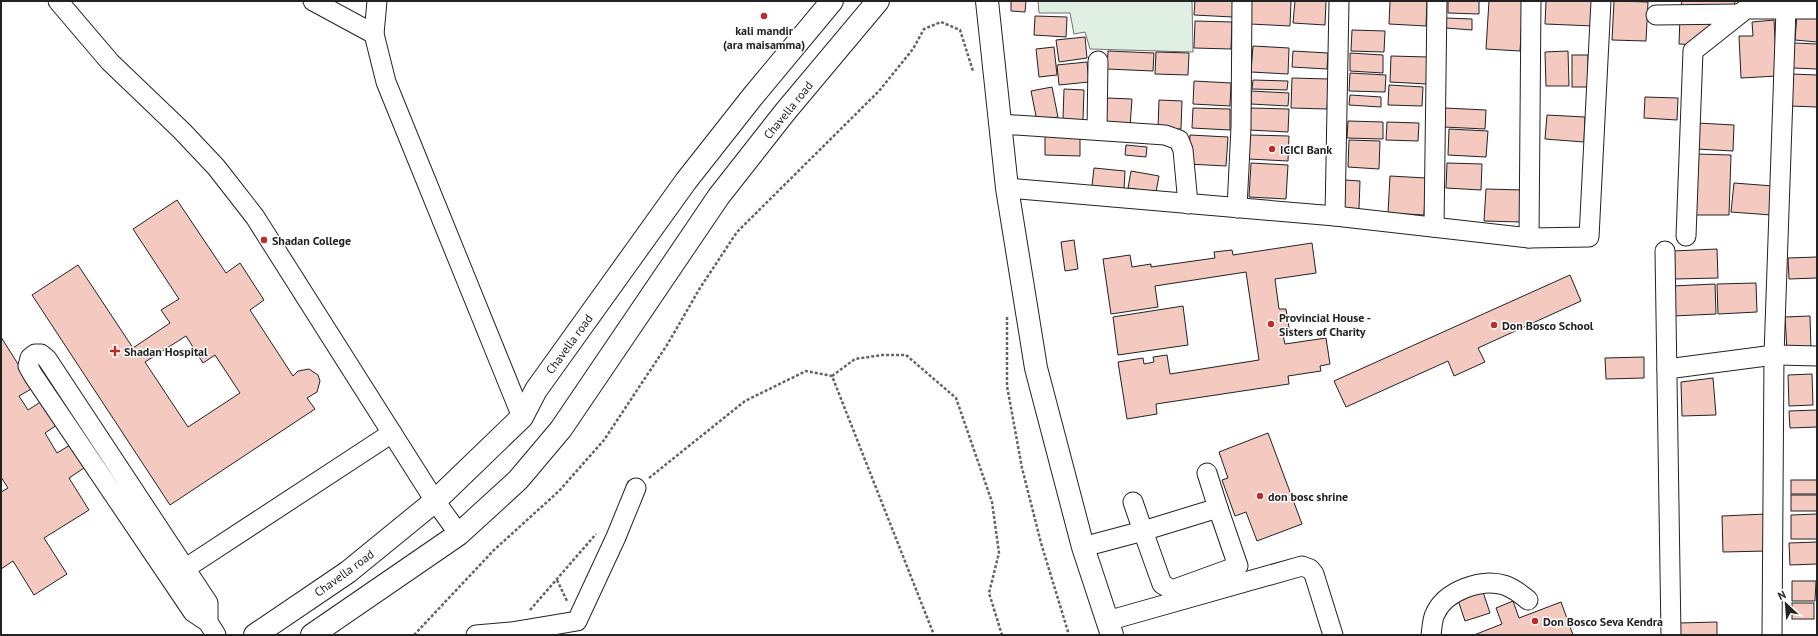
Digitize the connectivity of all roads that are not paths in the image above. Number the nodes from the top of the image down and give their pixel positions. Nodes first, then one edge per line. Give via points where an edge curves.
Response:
1 (58, 1) edge
2 (313, 1) edge
3 (377, 1) edge
4 (832, 1) edge
5 (878, 1) edge
6 (987, 1) edge
7 (1242, 1) edge
8 (1339, 1) edge
9 (1438, 1) edge
10 (1531, 1) edge
11 (1601, 1) edge
12 (1744, 8) edge
13 (1786, 9) junction
14 (1817, 9) edge
15 (1656, 15) dead end
16 (374, 34) junction
17 (1098, 61) dead end
18 (1000, 124) junction
19 (1097, 130) junction
20 (1007, 188) junction
21 (1188, 204) junction
22 (1237, 208) junction
23 (1335, 216) junction
24 (1434, 227) junction
25 (1686, 236) dead end
26 (1528, 238) junction
27 (1665, 251) dead end
28 (1774, 355) junction
29 (1817, 356) edge
30 (1667, 369) junction
31 (522, 417) junction
32 (392, 434) junction
33 (1207, 473) dead end
34 (636, 488) road end
35 (435, 501) junction
36 (1133, 502) dead end
37 (1218, 508) junction
38 (1136, 533) junction
39 (458, 534) junction
40 (1083, 547) junction
41 (186, 568) junction
42 (1528, 600) dead end
43 (206, 618) edge
44 (1109, 628) edge
45 (255, 635) edge
46 (312, 635) edge
47 (476, 635) edge
48 (1333, 635) edge
49 (1431, 635) edge
50 (1671, 635) edge
51 (1772, 635) edge

1 - 32 street via 110,62 216,167 255,217
2 - 16 street
3 - 16 street
4 - 31 main road, Chavella road via 686,181 536,390
5 - 39 main road, Chavella road via 719,196 561,429 518,480
6 - 18 main road
7 - 22 street via 1241,127
8 - 23 street
9 - 24 street
10 - 26 street
11 - 26 street via 1589,237
12 - 13 street
12 - 15 street
12 - 25 street via 1692,51
13 - 14 street
13 - 28 street
16 - 31 street via 386,82
17 - 19 street
18 - 19 street
18 - 20 main road
19 - 21 street via 1165,135 1179,140 1183,150
20 - 21 street
20 - 40 main road via 1036,368
21 - 22 street
22 - 23 street
23 - 24 street
24 - 26 street
27 - 30 street
28 - 29 street
28 - 30 street
28 - 51 street
30 - 50 street
31 - 35 main road, Chavella road
32 - 35 street
32 - 41 street
33 - 37 street
34 - 47 street via 577,621
35 - 39 street
35 - 45 main road, Chavella road via 348,572
36 - 38 street
37 - 38 street
37 - 38 street via 1238,566 1172,590 1162,584
38 - 40 street
39 - 46 main road, Chavella road
40 - 44 main road
41 - 43 street
41 - 43 street via 47,358 36,354 30,358 28,366 33,375
42 - 49 street via 1504,585 1482,584 1462,589 1446,598 1434,614
44 - 48 street via 1302,566 1314,574

